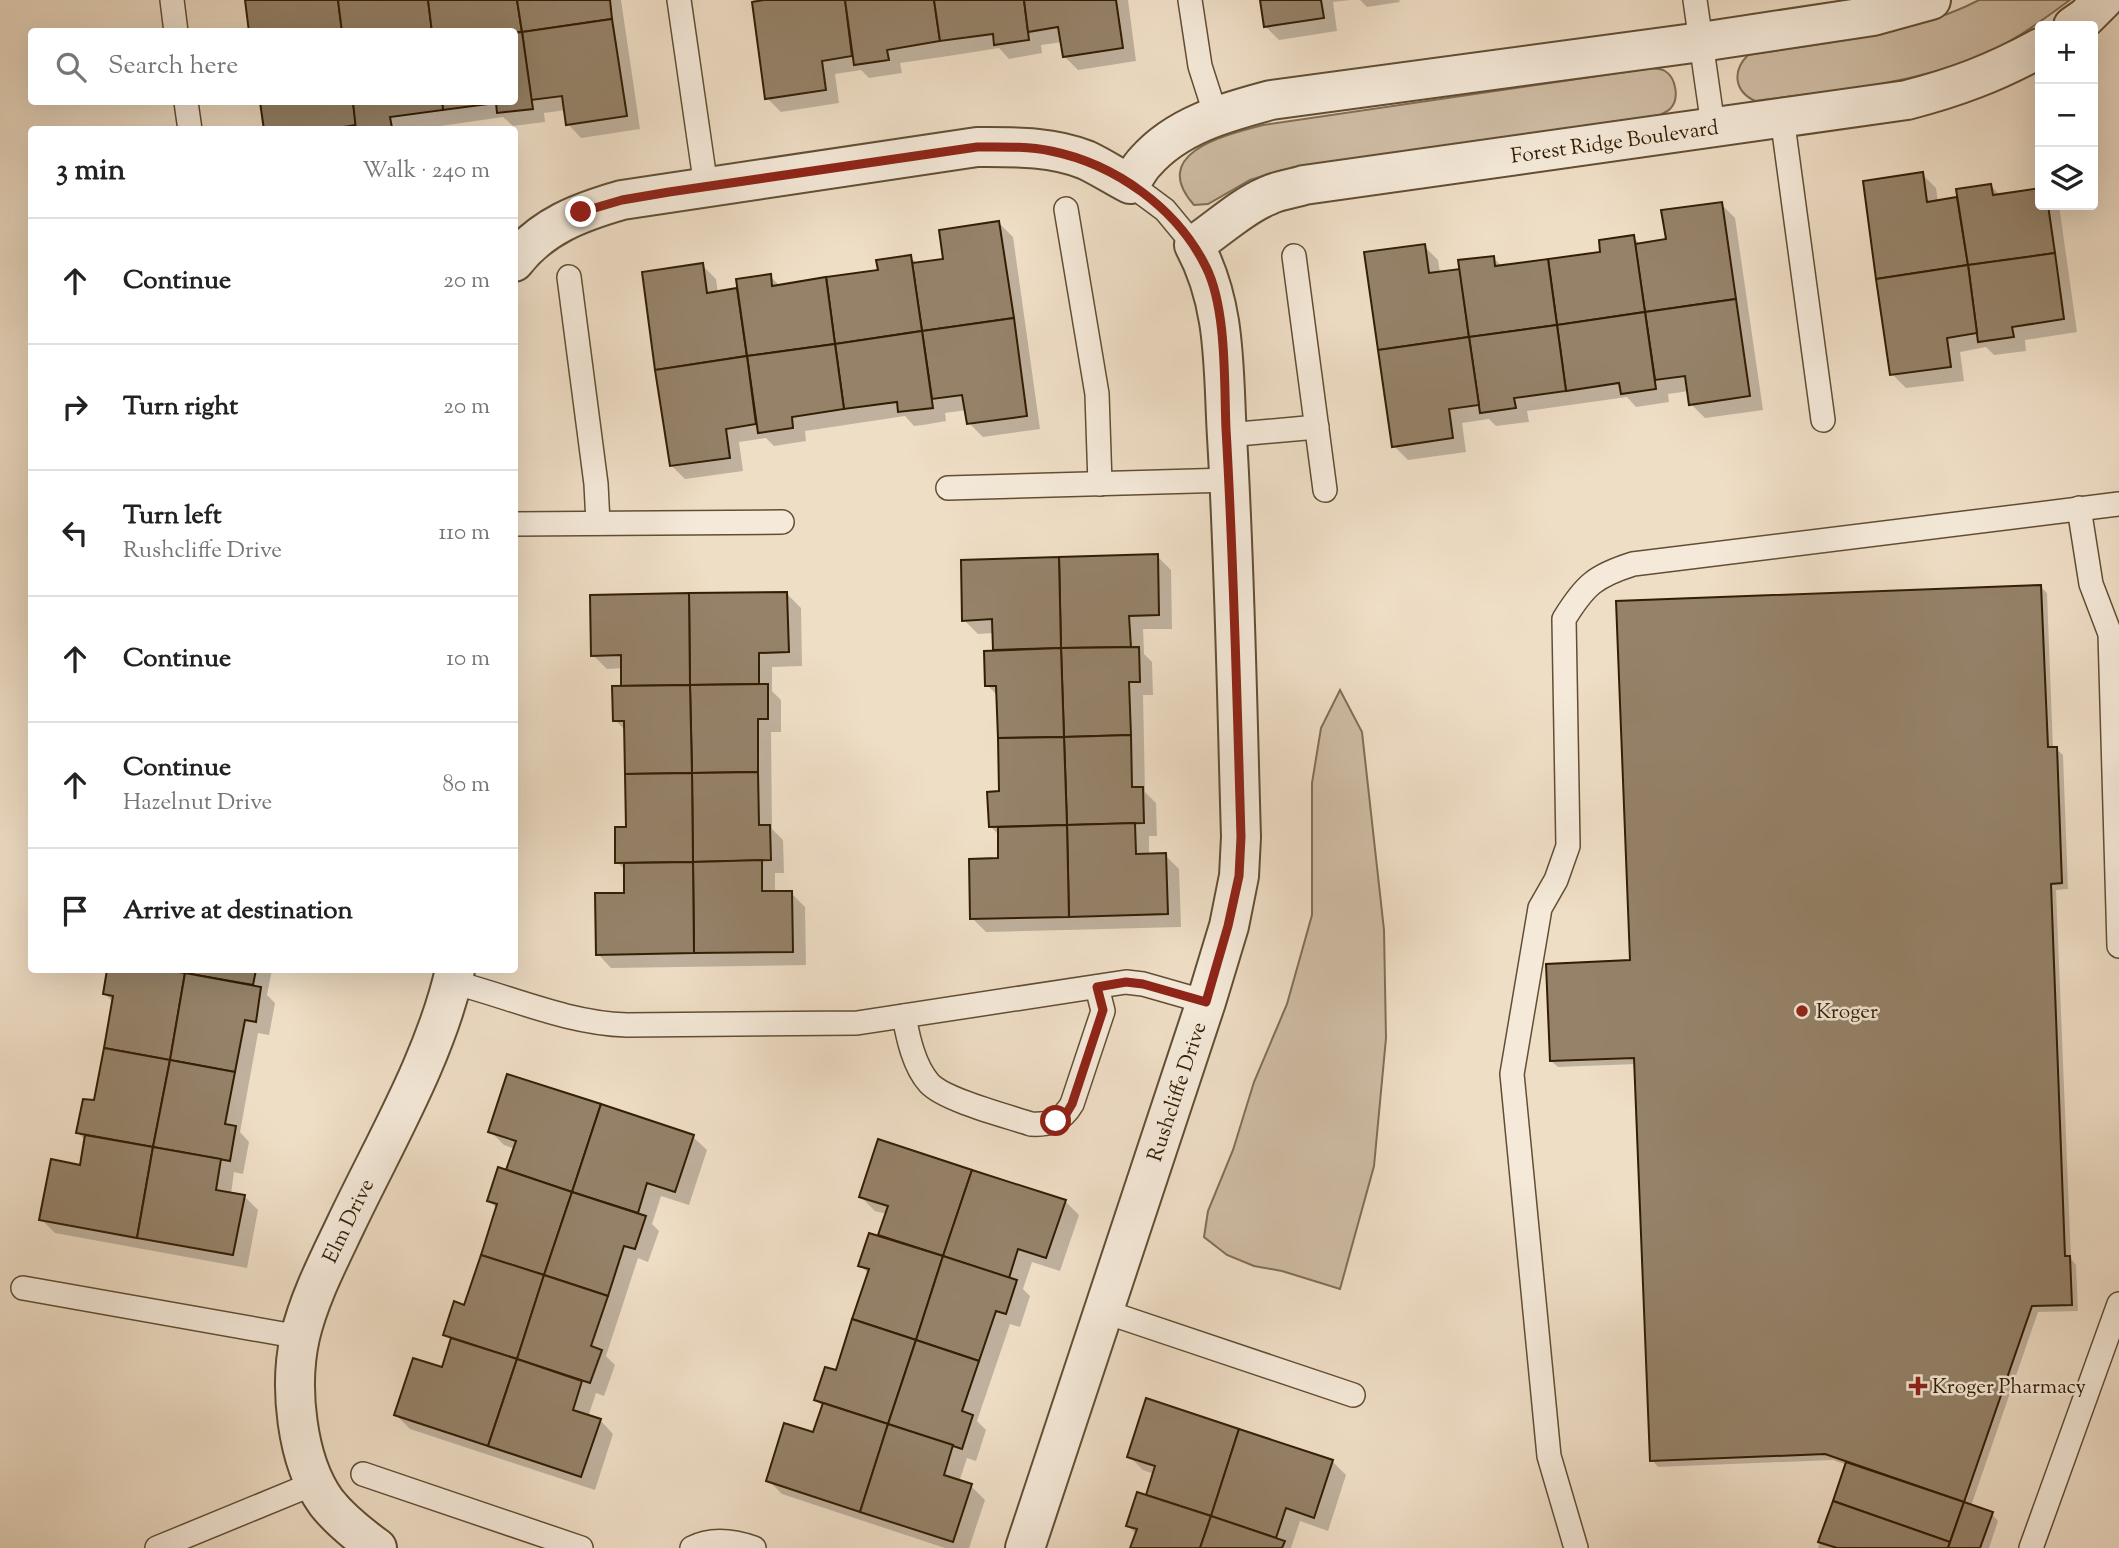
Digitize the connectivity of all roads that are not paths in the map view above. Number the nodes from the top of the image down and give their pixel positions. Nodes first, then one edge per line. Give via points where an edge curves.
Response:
1 (172, 0) edge
2 (679, 0) edge
3 (1190, 0) edge
4 (1695, 0) edge
5 (1931, 0) edge
6 (2103, 0) edge
7 (2080, 21) edge
8 (176, 28) edge
9 (1701, 42) junction
10 (2035, 51) edge
11 (186, 105) edge
12 (1216, 116) junction
13 (1782, 117) junction
14 (189, 126) edge
15 (1713, 126) junction
16 (1130, 184) junction
17 (706, 187) junction
18 (1066, 209) dead end
19 (1194, 245) junction
20 (1294, 256) dead end
21 (518, 257) edge
22 (569, 277) dead end
23 (1823, 421) dead end
24 (1317, 427) junction
25 (1227, 435) junction
26 (1230, 480) junction
27 (1100, 484) junction
28 (948, 488) dead end
29 (1325, 490) dead end
30 (2119, 504) edge
31 (2079, 508) junction
32 (782, 522) dead end
33 (598, 523) junction
34 (518, 524) edge
35 (2119, 946) edge
36 (453, 976) edge
37 (1097, 987) junction
38 (1206, 1002) junction
39 (904, 1016) junction
40 (23, 1288) dead end
41 (2119, 1304) edge
42 (1103, 1311) junction
43 (300, 1337) junction
44 (1353, 1395) dead end
45 (363, 1474) dead end
46 (315, 1483) junction
47 (157, 1548) edge
48 (377, 1548) edge
49 (581, 1548) edge
50 (692, 1548) edge
51 (754, 1548) edge
52 (1025, 1548) edge
53 (1576, 1548) edge
54 (2031, 1548) edge

1 - 8 lane
2 - 17 lane
3 - 12 lane via 1200,66
4 - 9 lane
5 - 9 street via 1873,16
6 - 7 street
9 - 12 street via 1271,100
9 - 15 lane
10 - 13 street, Forest Ridge Boulevard via 1954,88 1907,100
11 - 14 lane
12 - 16 street via 1164,145
13 - 15 street, Forest Ridge Boulevard
13 - 23 lane
15 - 19 street, Forest Ridge Boulevard via 1304,185 1268,195
16 - 17 street via 1086,160 1018,146 977,147
16 - 19 lane via 1165,210
17 - 21 street via 622,200 581,212 550,228
18 - 27 lane via 1097,394
19 - 25 street, Rushcliffe Drive via 1208,270 1216,302
20 - 24 lane
22 - 33 lane
24 - 25 lane
24 - 29 lane
25 - 26 street, Rushcliffe Drive
26 - 27 lane
26 - 38 street, Rushcliffe Drive via 1241,850 1231,913
27 - 28 lane
30 - 31 lane
31 - 35 lane via 2091,584 2110,634
31 - 53 lane via 1633,564 1602,574 1578,596 1564,619 1568,846 1540,908 1512,1074 1549,1456
32 - 33 lane
33 - 34 lane
36 - 39 lane via 599,1024 857,1023
36 - 43 street, Elm Drive via 429,1051 325,1268
37 - 38 lane via 1143,984
37 - 39 lane
37 - 39 lane via 1103,1010 1072,1104 1066,1114 1043,1125 947,1095 929,1084 913,1051
38 - 42 street, Rushcliffe Drive
40 - 43 lane
41 - 54 lane
42 - 44 lane
42 - 52 street, Rushcliffe Drive
43 - 46 street, Elm Drive via 296,1406
45 - 49 lane
46 - 47 lane
46 - 48 street, Elm Drive via 343,1521
50 - 51 lane via 703,1542

